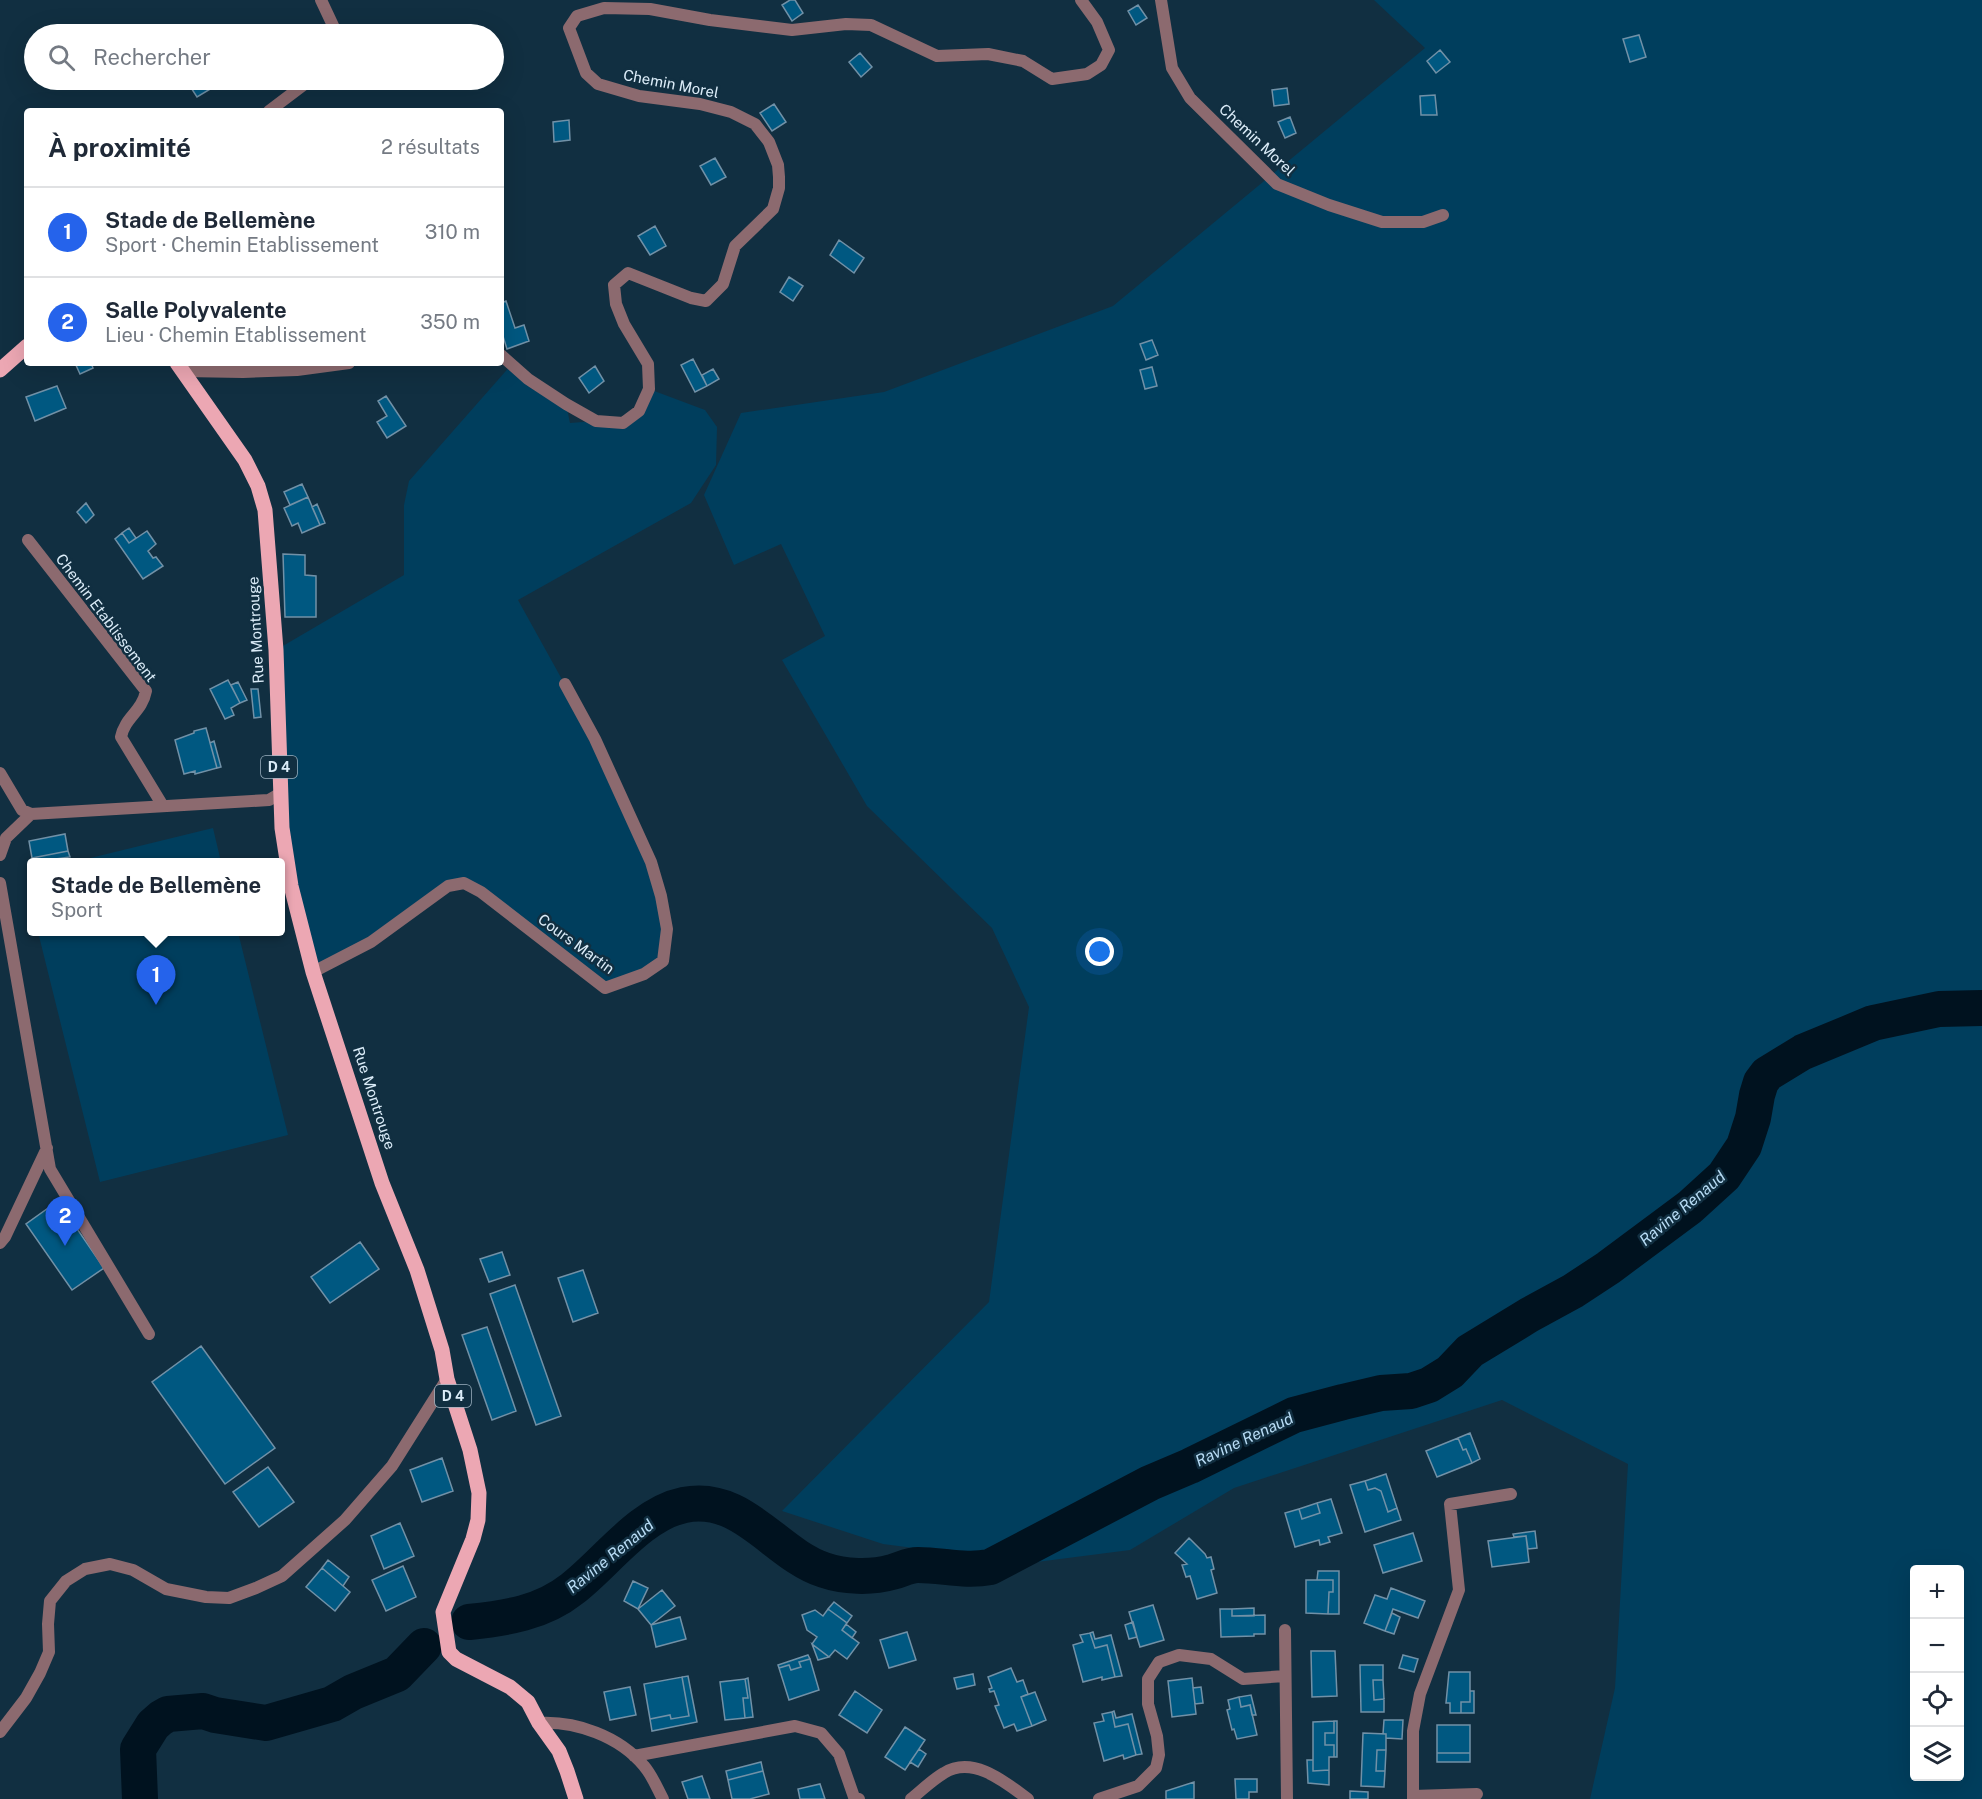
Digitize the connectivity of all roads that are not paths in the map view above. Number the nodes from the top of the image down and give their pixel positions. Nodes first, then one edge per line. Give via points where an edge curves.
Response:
1 (321, 0) edge
2 (1081, 0) edge
3 (1161, 0) edge
4 (332, 24) edge
5 (296, 90) edge
6 (272, 108) edge
7 (1443, 215) dead end
8 (24, 349) edge
9 (504, 357) edge
10 (327, 366) edge
11 (180, 367) edge
12 (0, 370) edge
13 (28, 540) dead end
14 (565, 684) dead end
15 (0, 773) edge
16 (281, 793) junction
17 (6, 794) edge
18 (163, 806) junction
19 (31, 814) junction
20 (0, 855) edge
21 (0, 884) edge
22 (314, 972) junction
23 (48, 1148) junction
24 (0, 1243) edge
25 (149, 1334) dead end
26 (447, 1379) junction
27 (1511, 1494) dead end
28 (1285, 1630) dead end
29 (1285, 1676) junction
30 (538, 1723) junction
31 (0, 1732) edge
32 (634, 1756) junction
33 (1477, 1794) dead end
34 (1413, 1798) edge
35 (576, 1799) edge
36 (663, 1799) edge
37 (859, 1799) edge
38 (911, 1799) edge
39 (1028, 1799) edge
40 (1099, 1799) edge
41 (1287, 1799) edge

1 - 4 street
2 - 9 street, Chemin Morel via 1097,22 1109,50 1101,65 1087,74 1052,79 1023,61 988,54 937,56 872,26 846,24 792,30 650,9 603,8 577,16 569,28 586,73 598,84 639,96 700,104 731,112 755,124 769,142 778,165 779,188 773,208 735,246 723,284 706,301 628,273 614,285 624,324 648,364 649,389 639,411 623,423 596,421 528,379
3 - 7 street, Chemin Morel via 1172,68 1190,98 1277,184 1382,222 1422,222
5 - 6 street
8 - 12 main road
10 - 11 street via 243,372
11 - 16 main road, Rue Montrouge / D 4 via 245,460 265,510 276,650
13 - 18 street, Chemin Etablissement via 146,691 144,702 123,725 121,737
14 - 22 street, Cours Martin via 595,739 651,862 667,929 663,961 644,974 605,988 464,883 448,886 371,942
15 - 17 street
16 - 18 street via 269,800
16 - 22 main road, Rue Montrouge / D 4 via 291,886
17 - 19 street
18 - 19 street
19 - 20 street via 6,838
21 - 23 street
22 - 26 main road, Rue Montrouge / D 4 via 382,1183 417,1270
23 - 24 street
23 - 25 street via 50,1169
26 - 30 main road, Rue Montrouge / D 4 via 479,1493 473,1539 443,1612 449,1652 474,1670 510,1687 528,1702
26 - 31 street via 392,1466 345,1520 282,1576 229,1598 166,1589 133,1570 110,1564 85,1569 66,1581 50,1601 49,1652 26,1698
27 - 34 street via 1450,1504 1459,1590 1420,1694 1413,1731
28 - 29 street
29 - 40 street via 1243,1678 1211,1659 1179,1655 1159,1662 1149,1679 1148,1704 1159,1755 1156,1768 1138,1786
29 - 41 street
30 - 32 street via 556,1722 584,1729 609,1738
30 - 35 main road, Rue Montrouge / D 4 via 559,1751
32 - 36 street via 646,1768
32 - 37 street via 795,1726 822,1733 839,1755 854,1797
33 - 34 street
38 - 39 street via 946,1771 964,1767 981,1769

